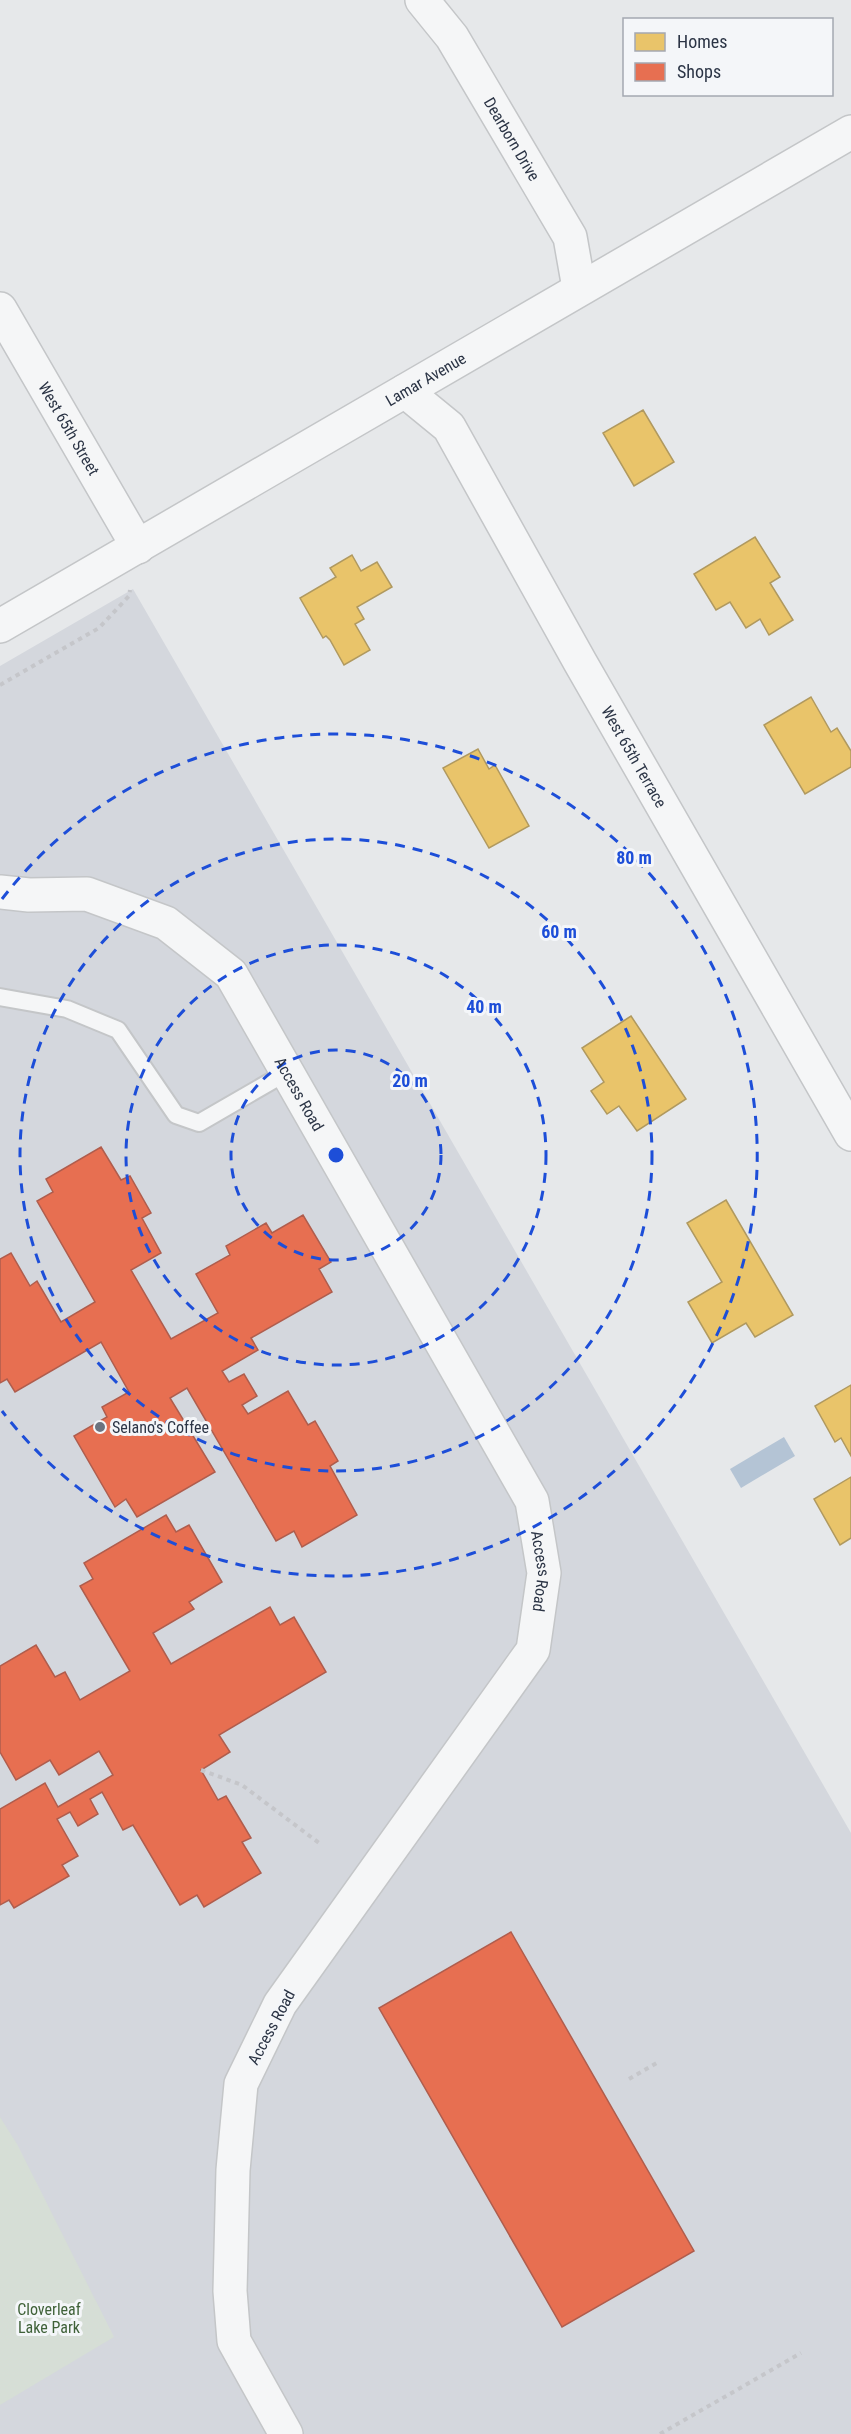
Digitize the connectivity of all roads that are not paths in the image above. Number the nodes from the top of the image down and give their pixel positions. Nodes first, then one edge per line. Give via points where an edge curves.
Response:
1 (423, 0) edge
2 (851, 132) edge
3 (579, 288) junction
4 (0, 309) edge
5 (405, 391) junction
6 (138, 547) junction
7 (0, 626) edge
8 (0, 892) edge
9 (0, 997) edge
10 (287, 1072) junction
11 (851, 1134) edge
12 (286, 2434) edge

1 - 3 street, Dearborn Drive via 452,37 570,237
2 - 3 street, Lamar Avenue
3 - 5 street, Lamar Avenue
4 - 6 street, West 65th Street
5 - 6 street, Lamar Avenue
5 - 11 street, West 65th Terrace via 449,427
6 - 7 street, Lamar Avenue
8 - 10 street, Access Road via 87,894 166,923 231,974
9 - 10 lane via 67,1009 118,1030 176,1115 199,1123
10 - 12 street, Access Road via 532,1501 544,1573 533,1650 280,2004 241,2084 233,2170 230,2291 234,2341

